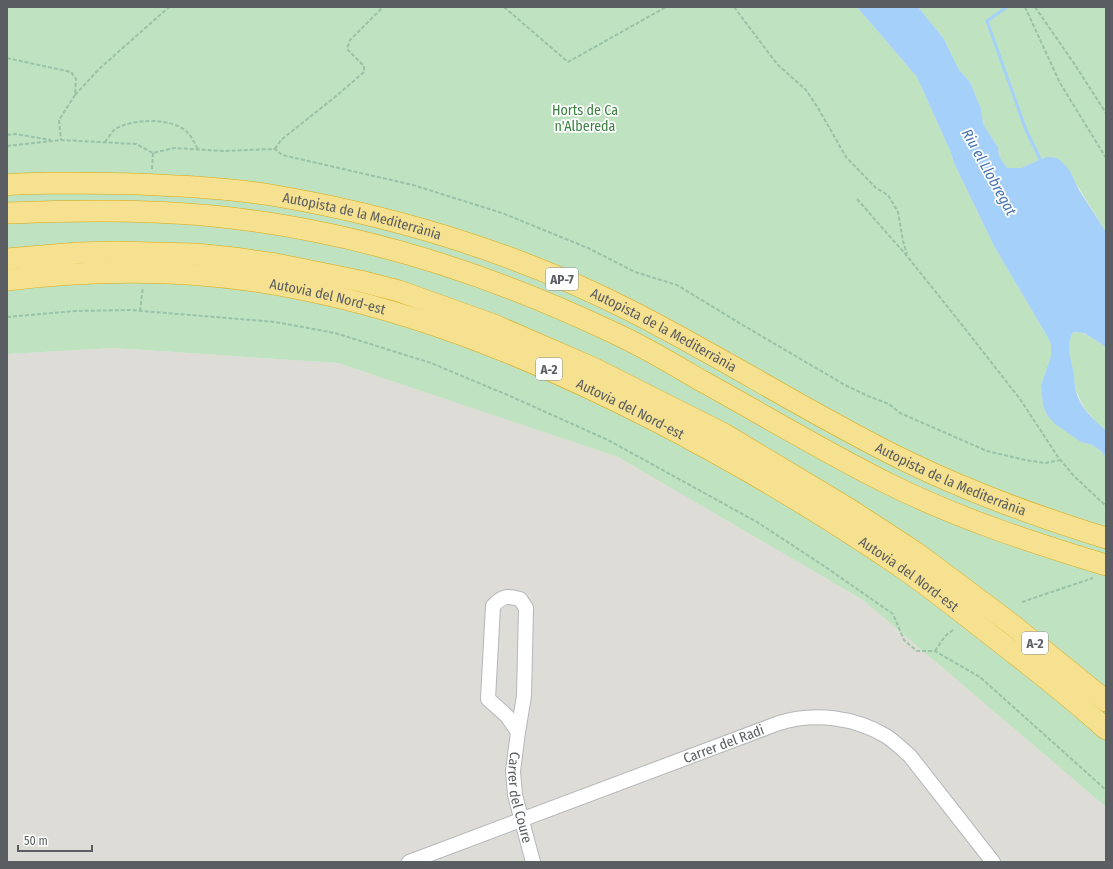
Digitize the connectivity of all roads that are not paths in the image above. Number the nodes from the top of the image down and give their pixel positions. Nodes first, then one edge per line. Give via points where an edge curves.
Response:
1 (7, 185) edge
2 (7, 214) edge
3 (7, 259) edge
4 (7, 280) edge
5 (1106, 538) edge
6 (1100, 571) edge
7 (524, 696) junction
8 (1106, 701) edge
9 (499, 709) junction
10 (1106, 729) edge
11 (518, 732) junction
12 (522, 820) junction
13 (409, 862) edge
14 (533, 862) edge
15 (992, 862) edge

1 - 5 highway, Autopista de la Mediterrània / AP-7 via 94,182 183,186 269,195 394,221 467,243 554,275 628,309 907,462 995,500
2 - 6 highway, Autopista de la Mediterrània / AP-7 via 101,210 215,216 335,236 432,261 544,301 615,333 895,487 1008,534 1054,549
3 - 8 highway, Autovia del Nord-est / A-2 via 115,252 156,252 234,258 276,264 399,291 494,325 593,368 724,434 849,509 958,584
4 - 10 highway, Autovia del Nord-est / A-2 via 128,272 249,280 298,288 389,310 526,359 594,390 711,450 835,524 945,599 1064,692
7 - 9 street via 513,705
7 - 9 street, Carrer del Coure via 526,608 520,599 507,596 499,599 493,606 488,699
7 - 11 street, Carrer del Coure
9 - 11 street, Carrer del Coure
11 - 12 street, Carrer del Coure via 513,771 515,795
12 - 13 street, Carrer del Radi
12 - 14 street, Carrer del Coure
12 - 15 street, Carrer del Radi via 786,721 802,718 835,718 867,727 895,742 910,756

